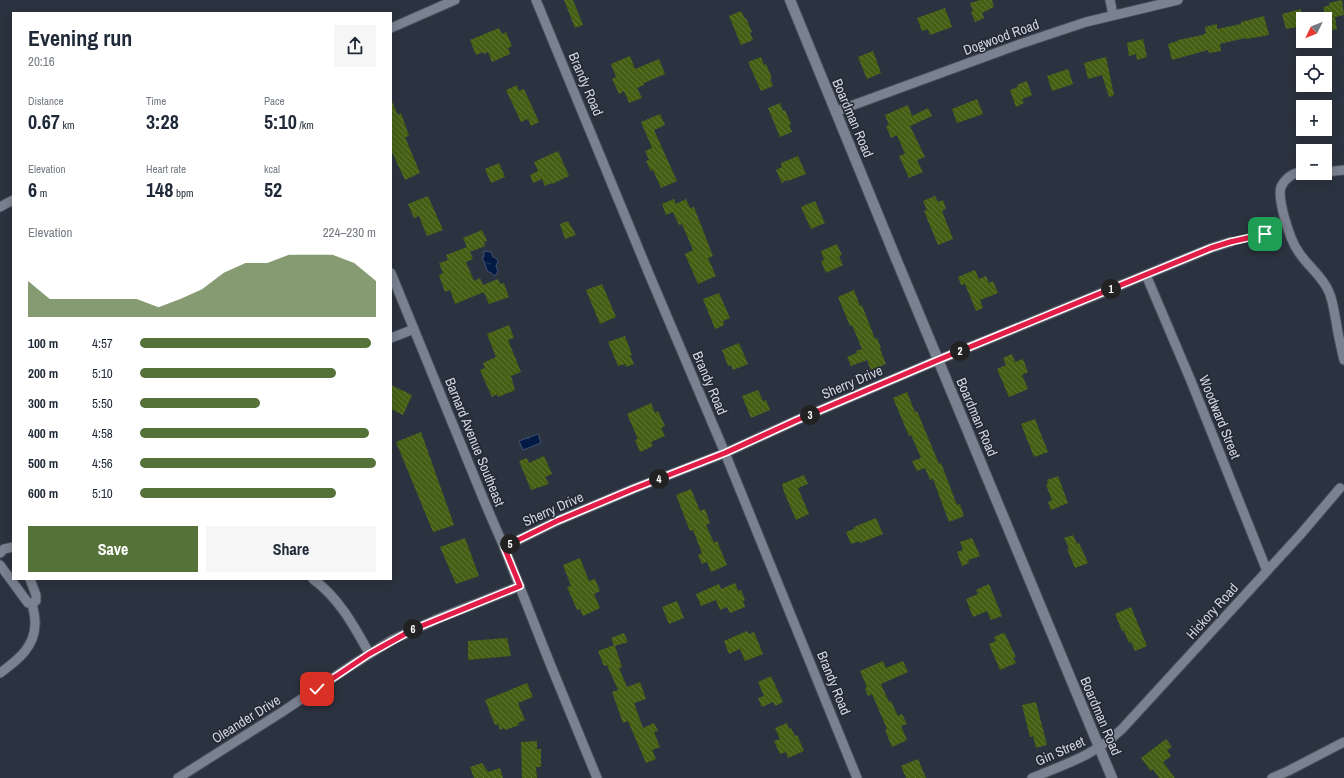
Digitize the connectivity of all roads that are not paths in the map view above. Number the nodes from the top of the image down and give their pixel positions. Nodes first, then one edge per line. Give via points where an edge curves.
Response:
1 (455, 0) edge
2 (536, 0) edge
3 (790, 0) edge
4 (1110, 0) edge
5 (1178, 0) edge
6 (1113, 15) junction
7 (392, 28) edge
8 (836, 111) junction
9 (1344, 170) edge
10 (1332, 171) edge
11 (1296, 174) edge
12 (12, 201) edge
13 (0, 207) edge
14 (1230, 242) road end
15 (392, 275) edge
16 (1146, 275) junction
17 (414, 329) junction
18 (392, 338) edge
19 (938, 360) junction
20 (1344, 360) edge
21 (725, 453) junction
22 (1340, 488) dead end
23 (12, 547) edge
24 (504, 547) junction
25 (0, 553) edge
26 (0, 565) edge
27 (1267, 571) junction
28 (30, 580) edge
29 (315, 580) edge
30 (520, 586) junction
31 (32, 603) junction
32 (369, 654) junction
33 (0, 673) edge
34 (1344, 742) edge
35 (1099, 748) junction
36 (178, 778) edge
37 (597, 778) edge
38 (857, 778) edge
39 (1032, 778) edge
40 (1112, 778) edge
41 (1272, 778) edge

1 - 7 street
2 - 21 street, Brandy Road
3 - 8 street, Boardman Road
4 - 6 street
5 - 6 street, Dogwood Road
6 - 8 street, Dogwood Road via 1027,42
8 - 19 street, Boardman Road
9 - 10 street
11 - 20 street via 1289,177 1281,188 1288,232 1297,250 1319,275 1329,292
12 - 13 street
14 - 16 street, Sherry Drive
15 - 17 street, Barnard Avenue Southeast
16 - 19 street, Sherry Drive
16 - 27 street, Woodward Street
17 - 18 street
17 - 24 street, Barnard Avenue Southeast
19 - 21 street, Sherry Drive
19 - 35 street, Boardman Road
21 - 24 street, Sherry Drive via 557,521
21 - 38 street, Brandy Road
22 - 27 street, Hickory Road
23 - 25 street
24 - 30 street, Barnard Avenue Southeast
26 - 31 street via 28,603
27 - 35 street, Hickory Road via 1122,729
28 - 31 street via 36,595 36,601
29 - 32 street via 335,598
30 - 32 street, Oleander Drive via 414,629
30 - 37 street, Barnard Avenue Southeast
31 - 33 street via 36,621 30,645 20,658
32 - 36 street, Oleander Drive
34 - 41 street
35 - 39 street, Gin Street via 1076,761
35 - 40 street, Boardman Road

